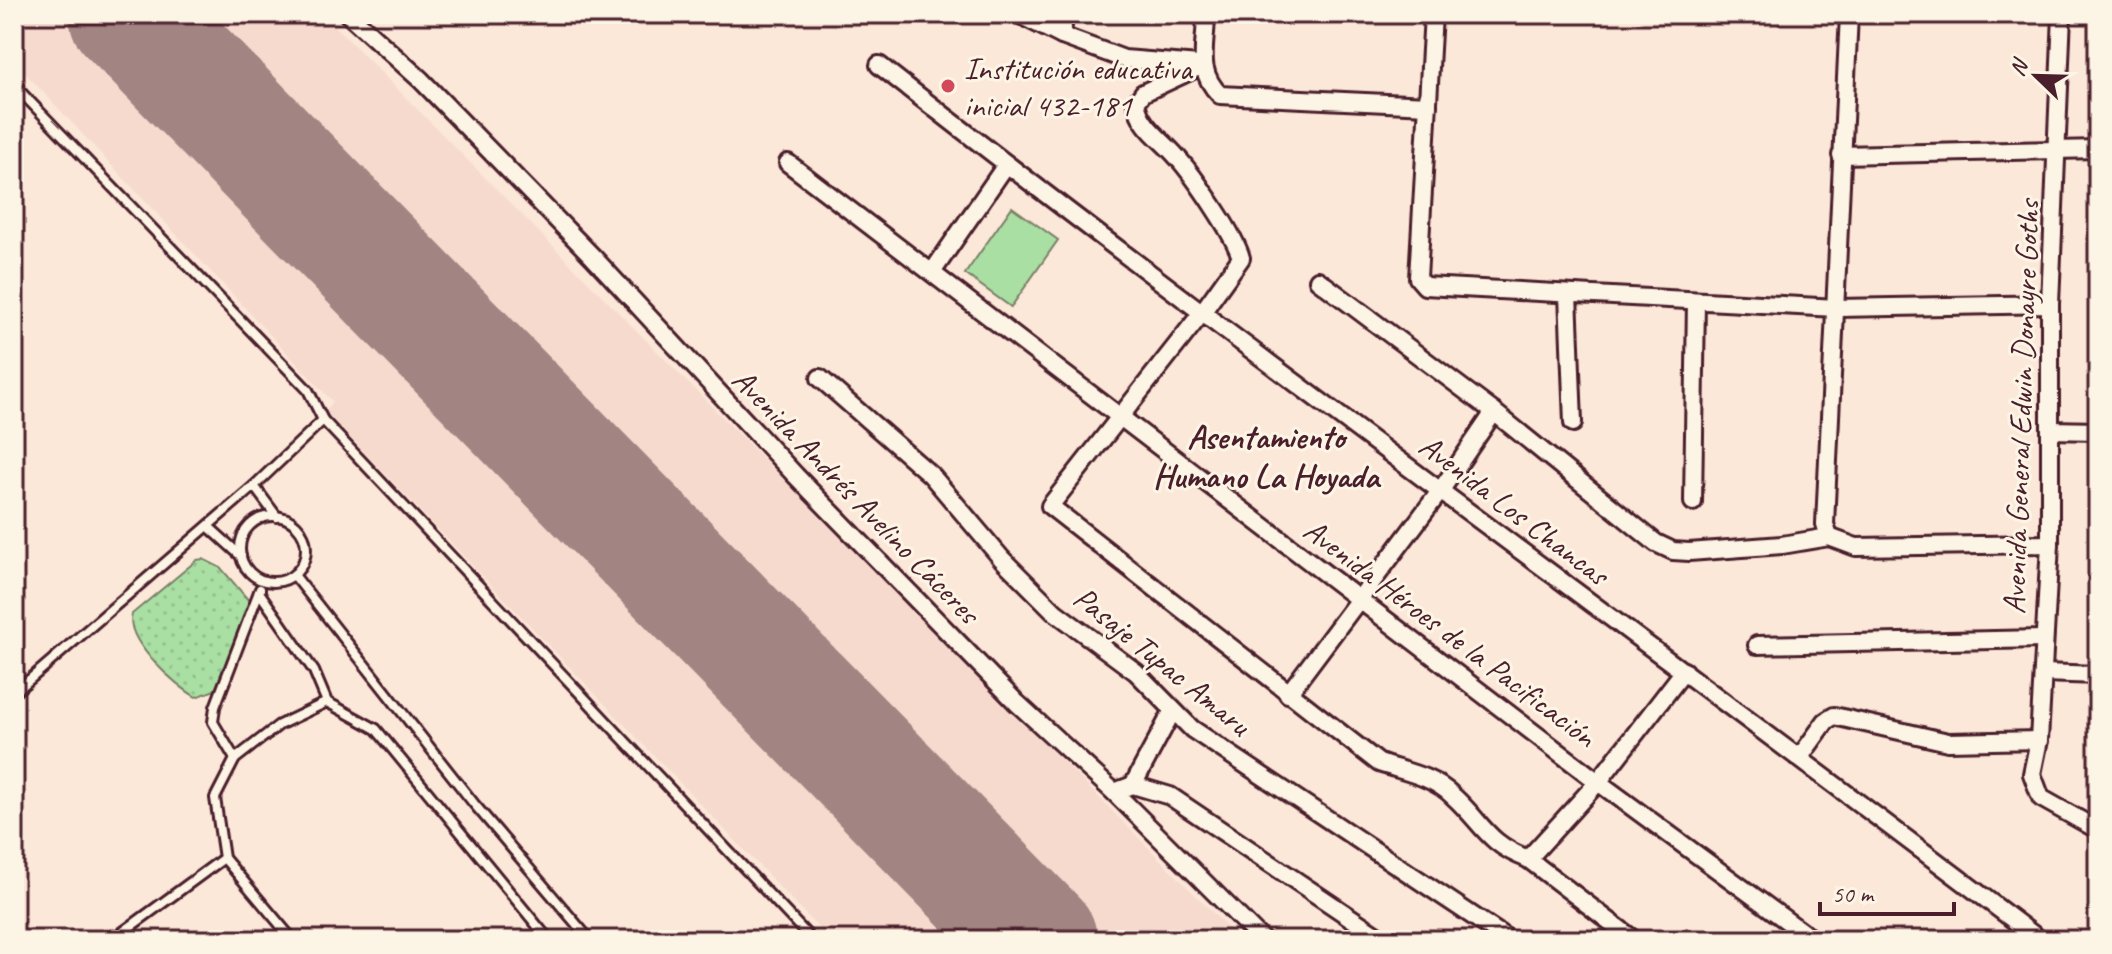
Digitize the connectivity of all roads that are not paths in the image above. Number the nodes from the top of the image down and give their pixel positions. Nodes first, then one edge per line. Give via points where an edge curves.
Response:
1 (348, 14) edge
2 (1018, 14) edge
3 (1064, 14) edge
4 (1206, 14) edge
5 (1433, 14) edge
6 (1849, 14) edge
7 (2062, 14) edge
8 (1062, 36) junction
9 (879, 65) dead end
10 (1203, 65) junction
11 (14, 85) edge
12 (1428, 105) junction
13 (2057, 149) junction
14 (2098, 149) edge
15 (1841, 155) junction
16 (788, 163) dead end
17 (1006, 165) junction
18 (933, 271) junction
19 (1318, 280) dead end
20 (1568, 294) junction
21 (1696, 301) junction
22 (2050, 304) junction
23 (1837, 308) junction
24 (1201, 314) junction
25 (820, 378) dead end
26 (1494, 412) junction
27 (1121, 416) junction
28 (323, 420) junction
29 (1573, 423) dead end
30 (2050, 430) junction
31 (2098, 431) edge
32 (254, 486) junction
33 (1441, 490) junction
34 (1693, 502) dead end
35 (277, 517) junction
36 (209, 527) junction
37 (1829, 537) junction
38 (2050, 544) junction
39 (242, 557) junction
40 (294, 575) junction
41 (263, 581) junction
42 (259, 592) junction
43 (1358, 598) junction
44 (2042, 639) junction
45 (1757, 645) dead end
46 (1684, 671) junction
47 (2043, 673) junction
48 (2098, 675) edge
49 (14, 693) edge
50 (1288, 694) junction
51 (327, 702) junction
52 (1172, 712) junction
53 (2039, 740) junction
54 (1800, 757) junction
55 (235, 759) junction
56 (1598, 782) junction
57 (1133, 785) junction
58 (1114, 792) junction
59 (2098, 830) edge
60 (224, 858) junction
61 (1528, 859) junction
62 (112, 940) edge
63 (293, 940) edge
64 (549, 940) edge
65 (590, 940) edge
66 (812, 940) edge
67 (1262, 940) edge
68 (1384, 940) edge
69 (1509, 940) edge
70 (1634, 940) edge
71 (1813, 940) edge
72 (2040, 940) edge

1 - 58 street, Avenida Andrés Avelino Cáceres via 421,80 1006,692
2 - 8 street
3 - 8 street
4 - 10 street
5 - 12 street
6 - 15 street
7 - 13 street, Avenida General Edwin Donayre Goths
8 - 10 street via 1124,59
9 - 17 street, Avenida Los Chancas
10 - 12 street via 1207,82 1220,95
10 - 24 street via 1143,93 1136,103 1143,124 1178,157 1241,258
11 - 28 lane via 308,390
12 - 20 street via 1418,278 1433,289
13 - 14 street
13 - 15 street
13 - 22 street, Avenida General Edwin Donayre Goths
15 - 23 street
16 - 18 street, Avenida Héroes de la Pacificación
17 - 18 street
17 - 24 street, Avenida Los Chancas
18 - 27 street, Avenida Héroes de la Pacificación
19 - 26 street
20 - 21 street
20 - 29 street
21 - 23 street
21 - 34 street
22 - 23 street
22 - 30 street, Avenida General Edwin Donayre Goths
23 - 37 street via 1825,524
24 - 27 street
24 - 33 street, Avenida Los Chancas
25 - 52 street, Pasaje Tupac Amaru via 931,475 1055,612 1136,672
26 - 33 street
26 - 37 street via 1656,543 1673,551
27 - 43 street, Avenida Héroes de la Pacificación
27 - 50 street via 1050,506
28 - 32 lane
28 - 66 lane
30 - 31 street
30 - 38 street, Avenida General Edwin Donayre Goths
32 - 35 lane
32 - 36 lane
33 - 43 street
33 - 46 street, Avenida Los Chancas
35 - 39 lane via 249,528
35 - 40 lane via 303,535 305,557
36 - 39 lane
36 - 49 lane
37 - 38 street via 1856,547
38 - 44 street, Avenida General Edwin Donayre Goths
39 - 41 lane via 249,572
40 - 41 lane
40 - 65 lane via 475,805
41 - 42 lane
42 - 51 lane via 314,671
42 - 55 lane via 215,707 213,722
43 - 50 street
43 - 56 street, Avenida Héroes de la Pacificación
44 - 45 street
44 - 47 street, Avenida General Edwin Donayre Goths
46 - 54 street, Avenida Los Chancas
46 - 56 street
47 - 48 street
47 - 53 street, Avenida General Edwin Donayre Goths
50 - 61 street via 1379,763 1433,781 1507,851
51 - 55 lane via 279,725
51 - 64 lane via 376,729
52 - 57 street
52 - 69 street, Pasaje Tupac Amaru
53 - 54 street via 1948,742 1834,716
53 - 59 street, Avenida General Edwin Donayre Goths via 2032,774 2041,798
54 - 72 street, Avenida Los Chancas
55 - 60 lane via 215,798
56 - 61 street
56 - 71 street, Avenida Héroes de la Pacificación
57 - 58 street
57 - 68 street via 1180,802
58 - 67 street, Avenida Andrés Avelino Cáceres
60 - 62 lane
60 - 63 lane
61 - 70 street

